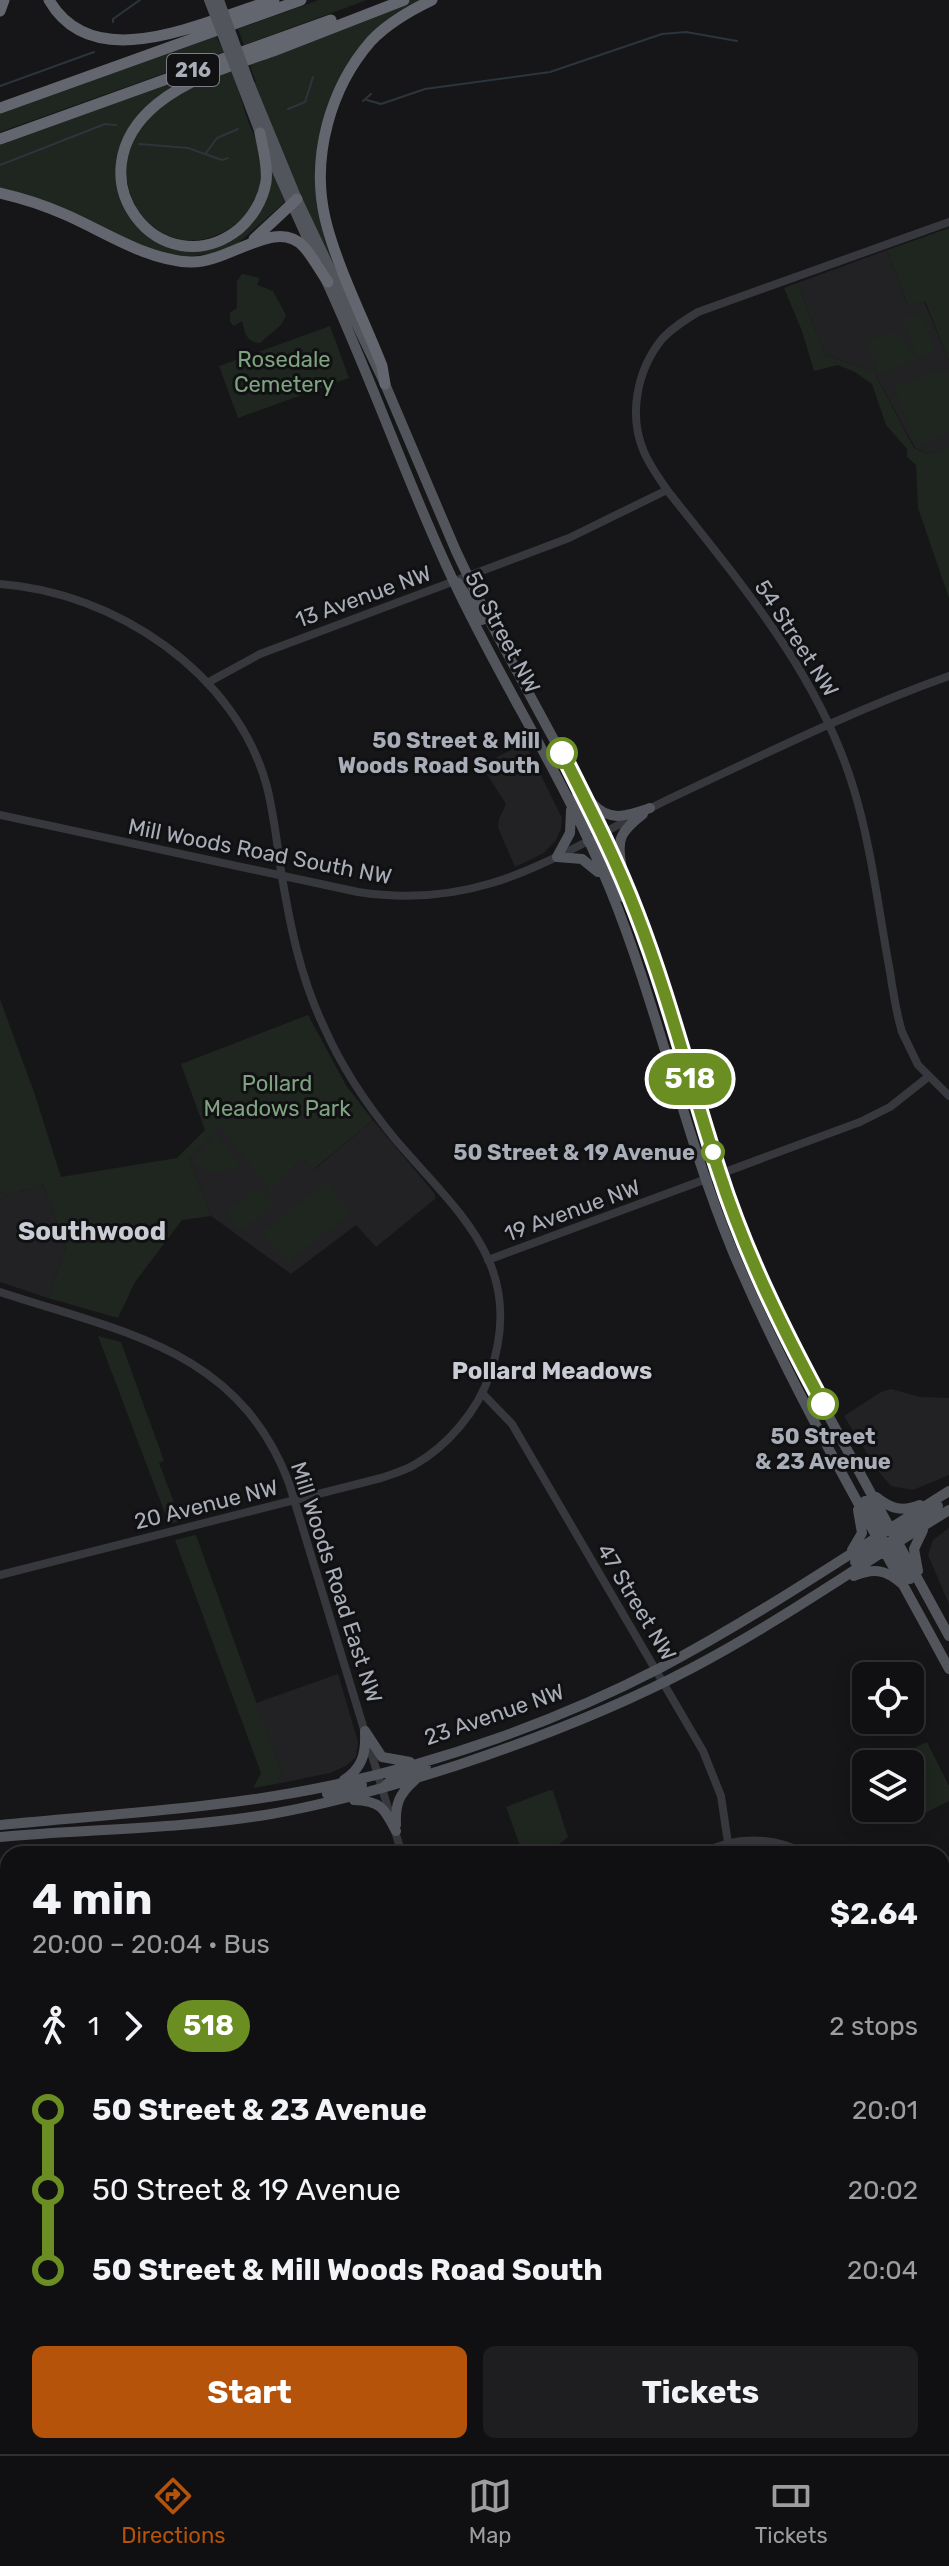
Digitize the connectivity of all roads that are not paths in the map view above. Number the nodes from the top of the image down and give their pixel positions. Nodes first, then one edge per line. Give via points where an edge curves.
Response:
1 (4, 0) edge
2 (49, 0) edge
3 (209, 0) edge
4 (219, 0) edge
5 (274, 0) edge
6 (301, 0) edge
7 (387, 0) edge
8 (404, 0) edge
9 (432, 0) edge
10 (0, 11) edge
11 (247, 87) junction
12 (0, 108) edge
13 (260, 133) junction
14 (0, 139) edge
15 (0, 193) edge
16 (294, 202) junction
17 (949, 222) edge
18 (237, 251) junction
19 (328, 282) junction
20 (385, 384) junction
21 (667, 490) junction
22 (422, 512) junction
23 (468, 576) junction
24 (453, 581) junction
25 (0, 584) edge
26 (510, 656) junction
27 (949, 676) edge
28 (207, 683) junction
29 (830, 723) junction
30 (573, 775) junction
31 (559, 778) junction
32 (572, 804) junction
33 (650, 808) junction
34 (0, 815) edge
35 (602, 834) junction
36 (588, 841) junction
37 (557, 857) junction
38 (282, 876) junction
39 (624, 882) junction
40 (609, 886) junction
41 (641, 925) junction
42 (928, 1077) junction
43 (949, 1096) edge
44 (720, 1174) junction
45 (706, 1179) junction
46 (488, 1260) junction
47 (0, 1292) edge
48 (483, 1394) junction
49 (833, 1455) junction
50 (852, 1490) junction
51 (949, 1491) edge
52 (871, 1494) junction
53 (949, 1498) edge
54 (937, 1499) junction
55 (295, 1501) junction
56 (949, 1510) edge
57 (935, 1519) junction
58 (888, 1540) junction
59 (849, 1555) junction
60 (0, 1575) edge
61 (919, 1581) junction
62 (905, 1587) junction
63 (799, 1606) junction
64 (919, 1612) junction
65 (948, 1634) edge
66 (949, 1654) edge
67 (949, 1669) edge
68 (656, 1670) junction
69 (664, 1683) junction
70 (365, 1731) junction
71 (483, 1742) junction
72 (416, 1763) junction
73 (378, 1774) junction
74 (421, 1777) junction
75 (338, 1784) junction
76 (382, 1789) junction
77 (335, 1799) junction
78 (272, 1813) junction
79 (0, 1825) edge
80 (396, 1831) junction
81 (0, 1837) edge
82 (728, 1843) junction
83 (400, 1846) edge
84 (721, 1846) edge
85 (785, 1846) edge

1 - 10 highway
2 - 5 highway via 83,32 127,40 181,30
3 - 11 main road, 50 Street NW, bridge
4 - 11 main road, 50 Street NW, bridge
6 - 12 highway, 216
7 - 14 highway, 216
8 - 13 highway via 228,66 158,103 131,131 122,154 120,181 129,208 149,232 172,242 197,245 231,234 252,215 265,183
9 - 20 highway via 372,40 336,98 321,153 328,229
11 - 13 main road, 50 Street NW
11 - 16 main road, 50 Street NW
13 - 16 main road, 50 Street NW
15 - 18 highway via 64,214 164,258 192,263
16 - 18 highway
16 - 19 main road, 50 Street NW
16 - 20 main road, 50 Street NW
17 - 21 street, 54 Street NW via 698,312 671,331 653,352 637,391 637,427 644,452
18 - 19 highway via 269,237 287,236 306,249
19 - 22 main road, 50 Street NW
20 - 23 main road, 50 Street NW
21 - 23 street, 13 Avenue NW via 575,535
21 - 29 street, 54 Street NW via 786,646
22 - 23 main road via 459,572
22 - 24 main road, 50 Street NW
23 - 24 street, 13 Avenue NW
23 - 26 main road, 50 Street NW
24 - 26 main road
24 - 28 street, 13 Avenue NW via 260,654
24 - 31 main road, 50 Street NW
25 - 28 street, 20 Avenue NW via 105,611 159,642
26 - 30 main road, 50 Street NW
27 - 29 street, Mill Woods Road South NW
28 - 38 street, 20 Avenue NW via 238,723 260,766
29 - 33 street, Mill Woods Road South NW
29 - 42 street, 54 Street NW via 860,812 899,1024
30 - 33 main road via 603,813 624,817
30 - 35 main road, 50 Street NW
31 - 32 main road, 50 Street NW
31 - 35 main road via 593,830
32 - 36 main road, 50 Street NW
32 - 37 main road via 570,833
33 - 35 street, Mill Woods Road South NW
33 - 39 main road via 621,836
34 - 38 street, Mill Woods Road South NW
35 - 36 street, Mill Woods Road South NW
35 - 39 main road, 50 Street NW
36 - 37 street, Mill Woods Road South NW
36 - 40 main road, 50 Street NW
36 - 41 main road via 600,847
37 - 38 street, Mill Woods Road South NW via 503,881 436,896 389,896
37 - 40 main road via 586,861
38 - 46 street, 20 Avenue NW via 301,969 338,1056 388,1129 468,1222
39 - 41 main road, 50 Street NW
40 - 45 main road, 50 Street NW
41 - 44 main road, 50 Street NW
42 - 43 street, 54 Street NW
42 - 44 street, 19 Avenue NW via 876,1115
44 - 45 street, 19 Avenue NW
44 - 52 main road, 50 Street NW via 791,1344
45 - 46 street, 19 Avenue NW
45 - 49 main road, 50 Street NW via 758,1308
46 - 48 street, 20 Avenue NW via 501,1317
47 - 55 street, Mill Woods Road East NW via 147,1340 204,1370 258,1424
48 - 55 street, 20 Avenue NW via 436,1450 413,1466
48 - 68 street, 47 Street NW via 512,1424
49 - 50 main road, 50 Street NW
49 - 58 main road
50 - 58 main road, 50 Street NW
50 - 59 main road via 862,1533
51 - 54 main road, 23 Avenue NW
52 - 54 main road via 899,1509
52 - 58 main road, 50 Street NW
53 - 58 main road
54 - 58 main road, 23 Avenue NW
55 - 60 street, 20 Avenue NW
55 - 70 street, Mill Woods Road East NW
56 - 57 main road, 23 Avenue NW
57 - 58 main road, 23 Avenue NW
57 - 61 main road via 915,1543
58 - 59 main road, 23 Avenue NW
58 - 61 main road, 50 Street NW
58 - 62 main road, 50 Street NW
58 - 63 main road, 23 Avenue NW
58 - 65 main road
59 - 68 main road, 23 Avenue NW
61 - 65 main road, 50 Street NW
62 - 63 main road via 888,1573 871,1570
62 - 64 main road, 50 Street NW
63 - 69 main road, 23 Avenue NW
64 - 66 main road
64 - 67 main road, 50 Street NW
68 - 69 street, 47 Street NW
68 - 71 main road, 23 Avenue NW
69 - 74 main road, 23 Avenue NW via 521,1744
69 - 82 street, 47 Street NW via 715,1776
70 - 72 main road via 382,1757
70 - 73 street, Mill Woods Road East NW
70 - 75 main road via 360,1765
71 - 72 main road, 23 Avenue NW
71 - 76 main road via 393,1778
72 - 73 main road, 23 Avenue NW
73 - 75 main road, 23 Avenue NW
73 - 76 street, Mill Woods Road East NW
73 - 78 main road via 369,1782
74 - 76 main road, 23 Avenue NW
74 - 80 main road via 397,1801
75 - 79 main road, 23 Avenue NW via 232,1803
76 - 77 main road, 23 Avenue NW
76 - 80 street, Mill Woods Road East NW
77 - 78 main road, 23 Avenue NW
77 - 80 main road via 370,1801 384,1808
78 - 81 main road, 23 Avenue NW via 164,1827
80 - 83 street, Mill Woods Road East NW
82 - 84 street
82 - 85 street via 760,1840

